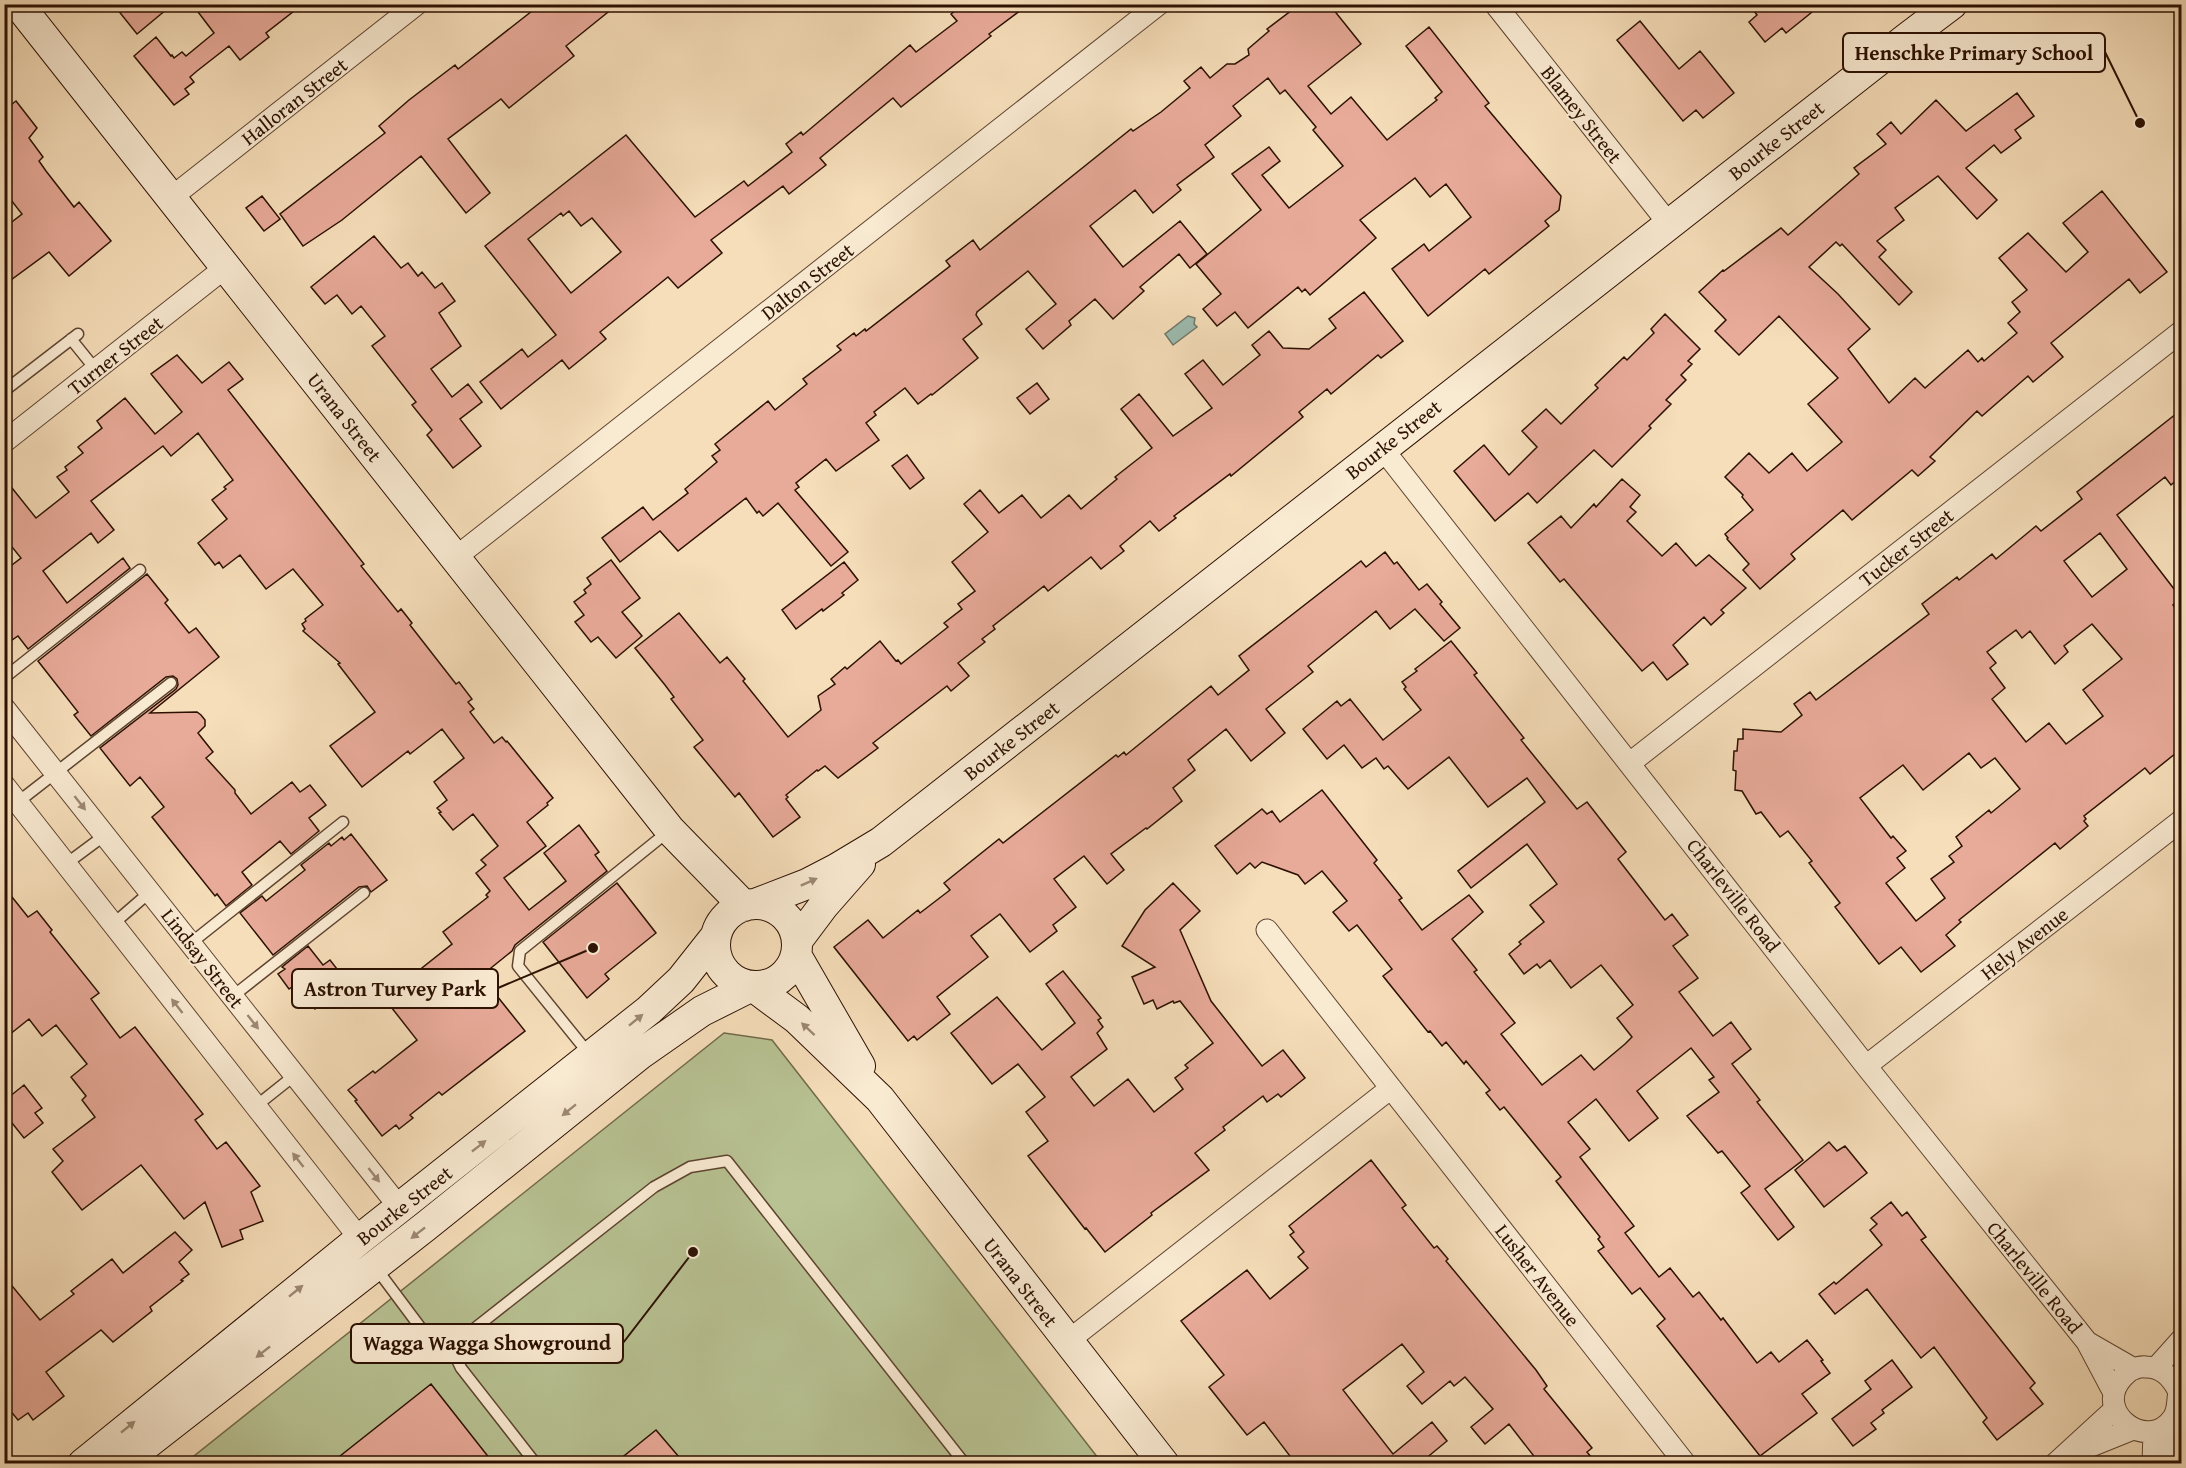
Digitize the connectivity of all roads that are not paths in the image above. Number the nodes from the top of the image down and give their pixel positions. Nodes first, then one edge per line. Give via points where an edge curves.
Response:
1 (18, 4) edge
2 (417, 4) edge
3 (1159, 4) edge
4 (1495, 4) edge
5 (1944, 4) edge
6 (1952, 4) edge
7 (1907, 38) junction
8 (172, 197) junction
9 (1669, 224) junction
10 (226, 267) junction
11 (2181, 330) edge
12 (96, 370) junction
13 (4, 391) edge
14 (4, 442) edge
15 (1382, 448) junction
16 (456, 557) junction
17 (140, 570) dead end
18 (4, 678) edge
19 (171, 683) dead end
20 (8, 719) edge
21 (1630, 763) junction
22 (55, 772) junction
23 (4, 785) edge
24 (18, 802) junction
25 (2181, 820) edge
26 (343, 822) dead end
27 (670, 830) junction
28 (105, 835) junction
29 (881, 842) junction
30 (66, 864) junction
31 (150, 892) junction
32 (364, 893) dead end
33 (749, 905) junction
34 (113, 924) junction
35 (1267, 930) dead end
36 (717, 932) junction
37 (190, 943) junction
38 (797, 948) junction
39 (753, 987) junction
40 (233, 996) junction
41 (591, 1057) junction
42 (1866, 1066) junction
43 (295, 1075) junction
44 (1391, 1088) junction
45 (880, 1100) junction
46 (256, 1106) junction
47 (400, 1208) junction
48 (360, 1239) junction
49 (375, 1267) junction
50 (2181, 1339) edge
51 (1068, 1341) junction
52 (2087, 1342) junction
53 (451, 1347) junction
54 (2156, 1368) junction
55 (2134, 1369) junction
56 (2180, 1387) edge
57 (2114, 1401) junction
58 (2153, 1427) junction
59 (2059, 1461) edge
60 (1684, 1462) edge
61 (83, 1464) edge
62 (121, 1464) edge
63 (536, 1464) edge
64 (965, 1464) edge
65 (1164, 1464) edge
66 (2153, 1464) edge
67 (2170, 1464) edge

1 - 8 main road, Urana Street
2 - 8 street, Halloran Street
3 - 16 street, Dalton Street
4 - 9 street, Blamey Street
5 - 7 main road, Bourke Street
6 - 7 main road, Bourke Street
7 - 9 main road, Bourke Street
8 - 10 main road, Urana Street
9 - 15 main road, Bourke Street
10 - 12 street, Turner Street
10 - 16 main road, Urana Street
11 - 21 street, Tucker Street
12 - 13 lane via 74,336
12 - 14 street, Turner Street
15 - 21 street, Charleville Road
15 - 29 main road, Bourke Street
16 - 27 main road, Urana Street
17 - 18 lane
19 - 22 lane
20 - 22 street, Lindsay Street
21 - 42 street, Charleville Road
22 - 24 lane
22 -> 28 street, Lindsay Street
23 - 24 street
24 - 30 street
25 - 42 street, Hely Avenue
26 - 37 lane
27 - 33 main road, Urana Street
27 - 36 main road, Urana Street via 707,895
27 - 41 lane via 520,951 518,966
28 - 30 lane
28 - 31 street, Lindsay Street
33 -> 29 main road, Bourke Street via 827,874
29 - 38 main road, Bourke Street via 844,880
30 - 34 street
31 - 34 lane
31 - 37 street, Lindsay Street
32 - 40 lane
33 - 36 main road via 725,918
33 - 38 main road via 775,908 783,914 795,931
46 -> 34 street
35 - 44 street, Lusher Avenue
36 - 39 main road via 715,952 720,965 728,976
41 -> 36 main road, Bourke Street via 681,980
37 - 40 street, Lindsay Street
38 - 39 main road via 786,975 766,986
38 - 45 main road, Urana Street
45 -> 39 main road, Urana Street via 798,1019
39 -> 49 main road, Bourke Street via 702,1011 639,1055
40 -> 43 street, Lindsay Street
47 -> 41 main road, Bourke Street
42 - 52 street, Charleville Road
43 - 46 lane
43 -> 47 street, Lindsay Street
44 - 51 street
44 - 60 street, Lusher Avenue
45 - 51 main road, Urana Street
48 -> 46 street
47 - 48 main road, Bourke Street
61 -> 48 main road, Bourke Street
49 - 53 lane via 426,1335
49 -> 62 main road, Bourke Street
50 - 54 street
51 - 65 main road, Urana Street
52 - 55 street, Charleville Road
52 - 57 street, Charleville Road
53 - 63 lane via 461,1368
53 - 64 lane via 654,1187 690,1167 728,1161
54 - 55 street
54 - 56 street
55 - 57 street via 2118,1383
56 - 58 street via 2177,1411
57 - 58 street via 2124,1424
57 - 59 street
58 - 59 street
58 - 66 street
58 - 67 street

